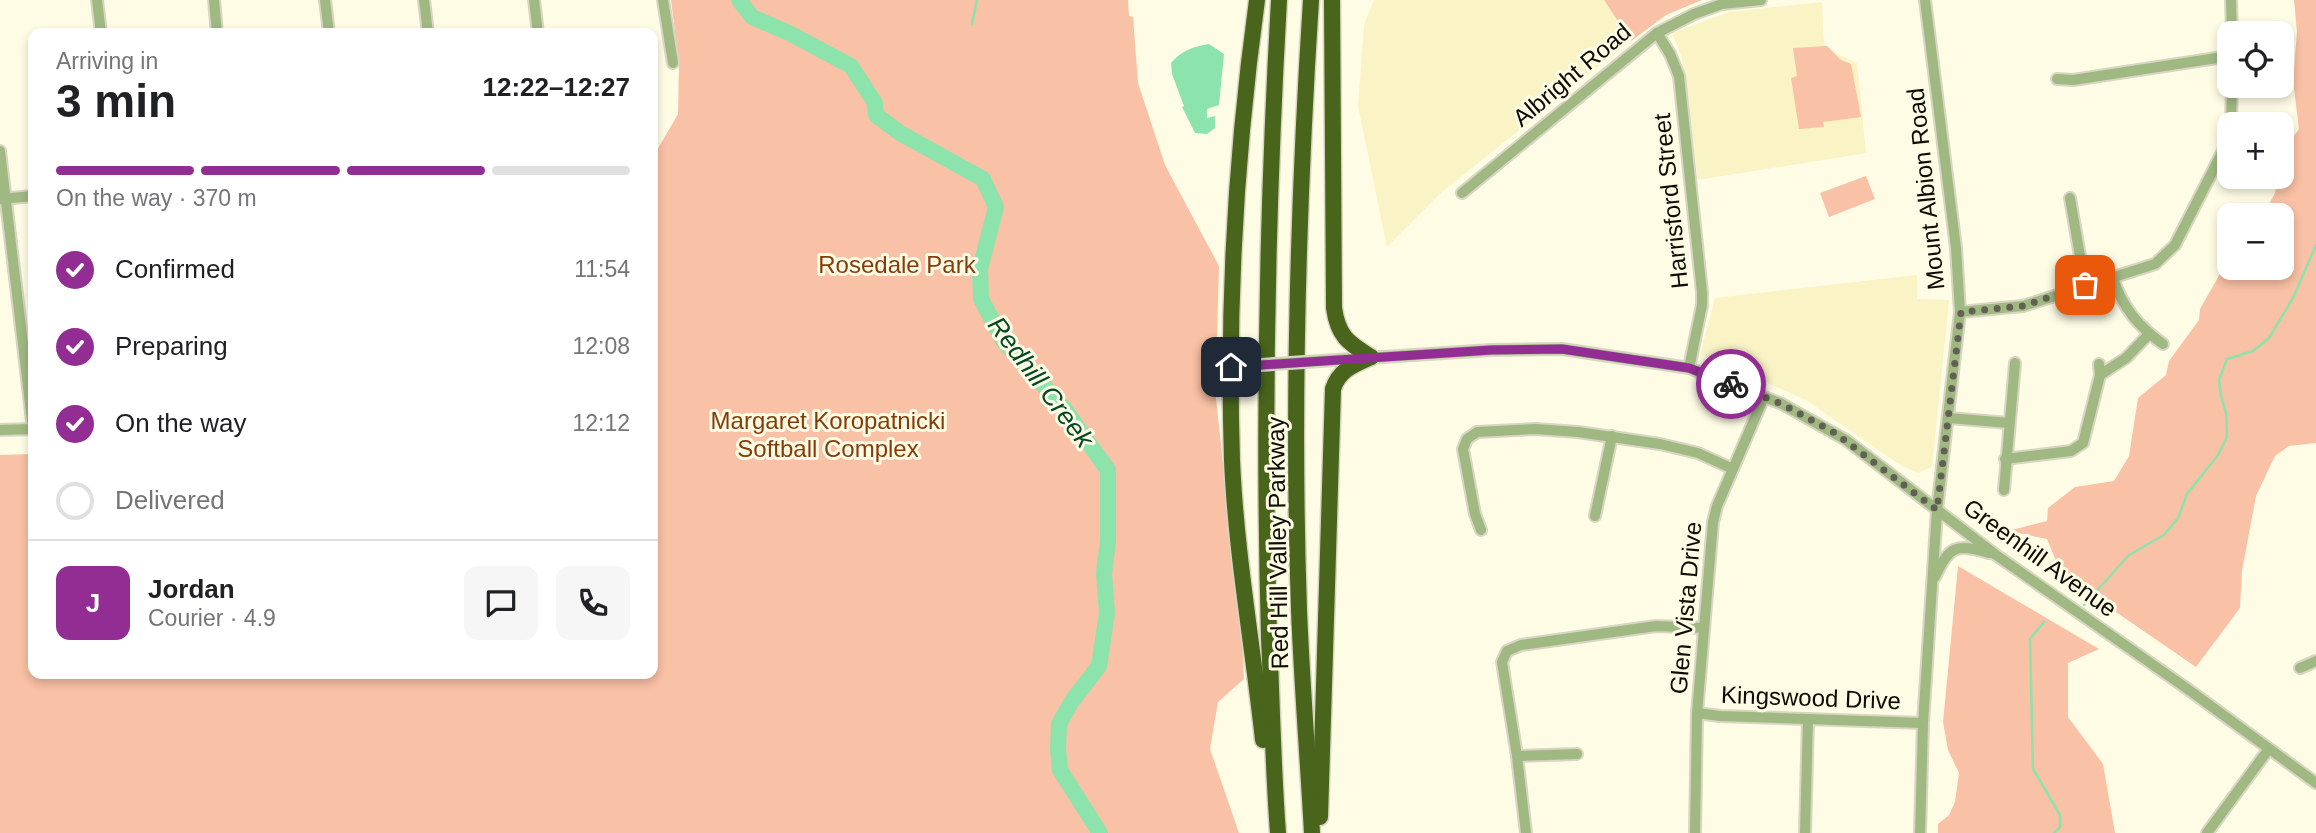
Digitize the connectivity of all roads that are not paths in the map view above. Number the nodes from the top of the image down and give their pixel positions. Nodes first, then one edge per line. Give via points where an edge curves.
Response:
1 (97, 0) edge
2 (214, 0) edge
3 (325, 0) edge
4 (424, 0) edge
5 (534, 0) edge
6 (663, 0) edge
7 (1257, 0) edge
8 (1279, 0) edge
9 (1311, 0) edge
10 (1332, 0) edge
11 (1762, 0) edge
12 (1925, 0) edge
13 (2231, 0) edge
14 (2232, 21) edge
15 (100, 28) edge
16 (217, 28) edge
17 (328, 28) edge
18 (427, 28) edge
19 (537, 28) edge
20 (1657, 33) junction
21 (2217, 57) edge
22 (673, 63) dead end
23 (2057, 79) dead end
24 (0, 151) edge
25 (2217, 163) edge
26 (1462, 193) dead end
27 (28, 196) edge
28 (2070, 198) dead end
29 (3, 199) edge
30 (2113, 279) junction
31 (2085, 285) junction
32 (1961, 312) junction
33 (2149, 334) junction
34 (2163, 344) dead end
35 (1371, 357) junction
36 (2015, 363) dead end
37 (1238, 367) junction
38 (1689, 368) junction
39 (28, 391) edge
40 (1764, 397) junction
41 (1949, 418) junction
42 (2009, 423) junction
43 (28, 429) edge
44 (0, 430) edge
45 (1612, 436) junction
46 (2005, 458) junction
47 (1733, 469) junction
48 (2004, 490) dead end
49 (1937, 510) junction
50 (1595, 516) dead end
51 (1481, 530) dead end
52 (1996, 555) junction
53 (1933, 583) junction
54 (1704, 628) junction
55 (2316, 661) edge
56 (2300, 668) dead end
57 (1698, 713) junction
58 (1808, 719) junction
59 (1923, 723) junction
60 (2268, 750) junction
61 (1577, 754) dead end
62 (1517, 756) junction
63 (1274, 783) junction
64 (2316, 783) edge
65 (1278, 833) edge
66 (1312, 833) edge
67 (1320, 833) edge
68 (1526, 833) edge
69 (1695, 833) edge
70 (1805, 833) edge
71 (1920, 833) edge
72 (2207, 833) edge

1 - 15 street
2 - 16 street
3 - 17 street
4 - 18 street
5 - 19 street
6 - 22 street
7 - 37 highway via 1238,166
8 - 63 highway, Red Hill Valley Parkway via 1266,400
9 - 66 highway, Red Hill Valley Parkway via 1299,247 1297,409 1300,612
10 - 35 highway via 1334,308 1343,337
11 - 20 street, Albright Road via 1694,13
12 - 32 street, Mount Albion Road
13 - 14 street
20 - 26 street, Albright Road
20 - 38 street, Harrisford Street via 1679,76 1700,261 1702,305
21 - 23 street
24 - 29 street
25 - 30 street via 2175,245 2155,264
27 - 29 street
28 - 31 street
29 - 39 street
30 - 31 street
30 - 33 street via 2122,304
31 - 32 street via 2023,306
32 - 41 street, Mount Albion Road
33 - 34 street
33 - 46 street via 2126,358 2099,369 2083,443 2071,451
35 - 37 street, Greenhill Avenue, bridge
35 - 38 street, Greenhill Avenue via 1562,349
35 - 67 highway via 1346,369 1333,389
36 - 42 street
37 - 63 highway via 1233,462 1237,520 1263,741
38 - 40 street, Greenhill Avenue
40 - 47 street, Glen Vista Drive
40 - 49 street, Greenhill Avenue via 1835,433
41 - 42 street
41 - 49 street, Mount Albion Road
42 - 46 street
43 - 44 street
45 - 47 street via 1698,453
45 - 50 street
45 - 51 street via 1535,429 1477,432 1467,439 1463,449
46 - 48 street
47 - 54 street, Glen Vista Drive via 1713,522
49 - 52 street, Greenhill Avenue
49 - 53 street, Mount Albion Road
52 - 53 street via 1962,547 1953,550
52 - 60 street, Greenhill Avenue
53 - 59 street, Mount Albion Road
54 - 57 street, Glen Vista Drive
54 - 62 street via 1656,626 1521,645 1507,651 1502,662
55 - 56 street
57 - 58 street, Kingswood Drive
57 - 69 street, Glen Vista Drive
58 - 59 street, Kingswood Drive
58 - 70 street
59 - 71 street, Mount Albion Road
60 - 64 street, Greenhill Avenue
60 - 72 street
61 - 62 street
62 - 68 street
63 - 65 highway, Red Hill Valley Parkway

